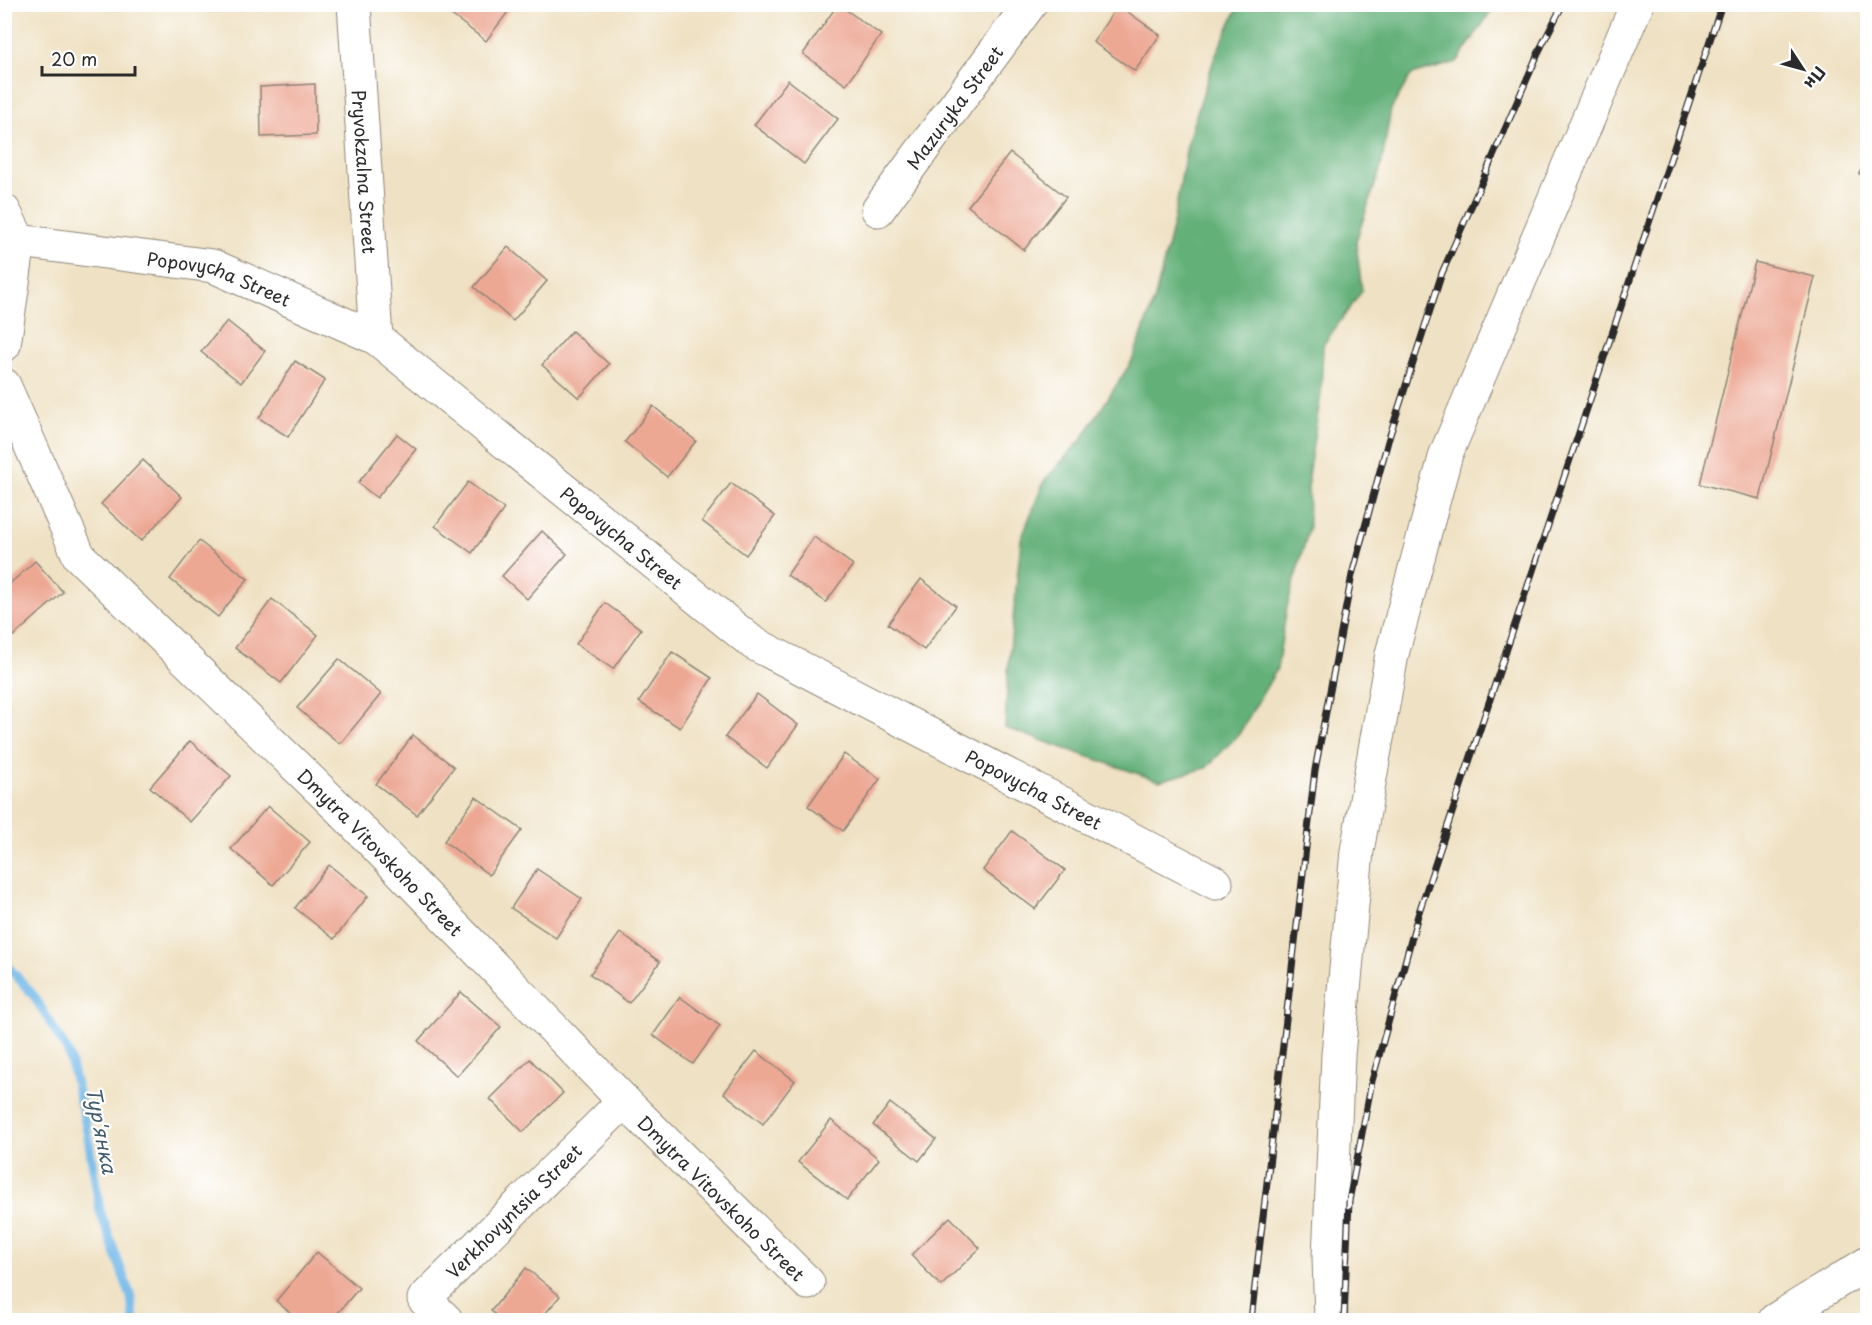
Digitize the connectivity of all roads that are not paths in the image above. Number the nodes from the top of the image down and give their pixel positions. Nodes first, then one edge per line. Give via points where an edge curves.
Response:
1 (354, 4) edge
2 (1030, 4) edge
3 (1636, 4) edge
4 (878, 210) dead end
5 (4, 211) edge
6 (12, 243) edge
7 (376, 338) junction
8 (4, 345) edge
9 (4, 385) edge
10 (1216, 883) dead end
11 (624, 1101) junction
12 (1868, 1263) edge
13 (808, 1283) dead end
14 (446, 1320) edge
15 (1331, 1320) edge
16 (1775, 1320) edge

1 - 7 street, Pryvokzalna Street
2 - 4 street, Mazuryka Street
3 - 15 street via 1446,454 1392,654 1357,851 1338,1055 1329,1257
5 - 6 street
6 - 7 street, Popovycha Street via 213,266
6 - 8 street
7 - 10 street, Popovycha Street via 753,644
9 - 11 street, Dmytra Vitovskoho Street via 79,556 343,812
11 - 13 street, Dmytra Vitovskoho Street
11 - 14 street, Verkhovyntsia Street via 424,1299
12 - 16 street

